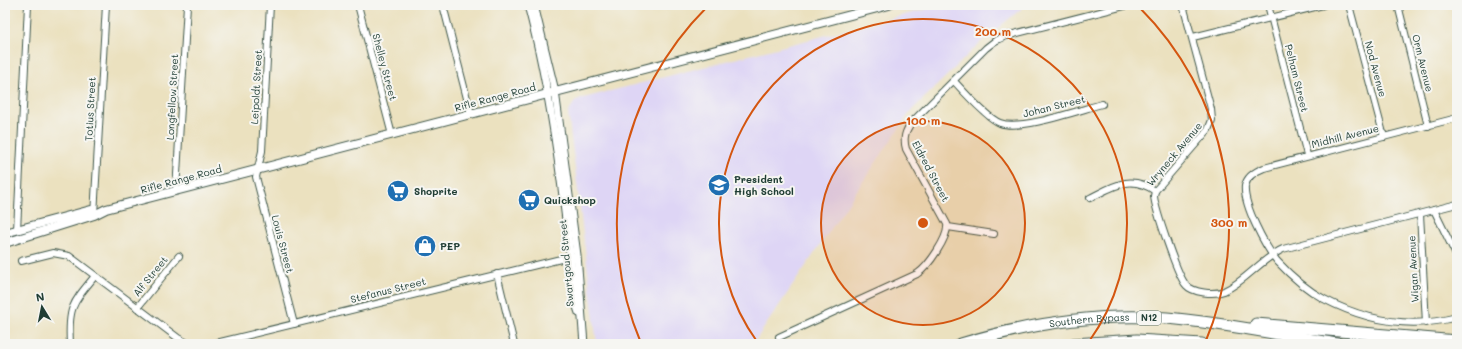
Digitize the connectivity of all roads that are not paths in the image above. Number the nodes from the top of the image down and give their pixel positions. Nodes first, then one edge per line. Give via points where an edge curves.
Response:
1 (28, 5) edge
2 (106, 5) edge
3 (187, 5) edge
4 (270, 5) edge
5 (358, 5) edge
6 (443, 5) edge
7 (528, 5) edge
8 (534, 5) edge
9 (889, 5) edge
10 (1128, 5) edge
11 (1183, 5) edge
12 (1268, 5) edge
13 (1323, 5) edge
14 (1349, 5) edge
15 (1398, 5) edge
16 (1272, 17) junction
17 (1193, 37) junction
18 (954, 82) junction
19 (552, 92) junction
20 (1102, 104) dead end
21 (471, 114) junction
22 (1457, 118) edge
23 (1428, 126) junction
24 (392, 135) junction
25 (1384, 137) junction
26 (1307, 155) junction
27 (257, 170) junction
28 (176, 191) junction
29 (1155, 191) junction
30 (1090, 198) dead end
31 (1457, 204) edge
32 (1434, 210) junction
33 (94, 212) junction
34 (1420, 214) junction
35 (948, 227) junction
36 (17, 230) junction
37 (5, 233) edge
38 (994, 234) dead end
39 (5, 243) edge
40 (1272, 254) junction
41 (179, 256) dead end
42 (573, 256) junction
43 (1457, 257) edge
44 (21, 261) dead end
45 (497, 274) junction
46 (95, 276) junction
47 (137, 308) junction
48 (1457, 317) edge
49 (1426, 323) junction
50 (294, 324) junction
51 (1215, 324) junction
52 (779, 337) dead end
53 (1457, 341) edge
54 (233, 342) edge
55 (70, 344) edge
56 (189, 344) edge
57 (212, 344) edge
58 (514, 344) edge
59 (584, 344) edge
60 (961, 344) edge
61 (1073, 344) edge
62 (1202, 344) edge
63 (1338, 344) edge

1 - 36 street
2 - 33 street, Totius Street
3 - 28 street, Longfellow Street
4 - 27 street, Leipoldt Street via 262,151
5 - 24 street, Shelley Street
6 - 21 street
7 - 19 street
8 - 19 street
9 - 19 main road, Rifle Range Road
10 - 18 street, Eldred Street via 1000,39 986,48
11 - 17 street, Wryneck Avenue
12 - 16 street, Pelham Street
13 - 16 street
14 - 25 street, Nod Avenue
15 - 23 street, Orm Avenue
16 - 17 street
16 - 26 street, Pelham Street
17 - 29 street, Wryneck Avenue via 1211,109 1211,124
18 - 20 street, Johan Street via 994,119 1006,124 1024,124
18 - 35 street, Eldred Street via 912,122 904,138 906,149
19 - 21 main road, Rifle Range Road
19 - 42 street, Swartgoud Street
21 - 24 main road, Rifle Range Road
22 - 23 street, Midhill Avenue
23 - 25 street, Midhill Avenue
24 - 27 main road, Rifle Range Road
25 - 26 street, Midhill Avenue
26 - 40 street, Midhill Avenue via 1255,172 1248,178 1246,196 1254,219
27 - 28 main road, Rifle Range Road
27 - 50 street, Louis Street via 256,179
28 - 33 main road, Rifle Range Road
29 - 30 street via 1135,182 1116,186
29 - 40 street, Wryneck Avenue via 1154,199 1179,273 1188,287 1203,292 1224,291
31 - 32 street, Wryneck Avenue
32 - 34 street, Wryneck Avenue
32 - 43 street
33 - 36 main road, Rifle Range Road
33 - 39 main road, Rifle Range Road
34 - 40 street, Wryneck Avenue
34 - 49 street, Wigan Avenue
35 - 38 street
35 - 52 street via 922,271
36 - 37 main road, Rifle Range Road
40 - 49 street via 1311,291 1339,306 1377,319
41 - 47 street, Alf Street
42 - 45 street, Stefanus Street
42 - 59 street, Swartgoud Street via 581,303
44 - 46 street via 53,253 64,254
45 - 50 street, Stefanus Street
45 - 58 street
46 - 47 street
46 - 55 street via 72,306
47 - 56 street
48 - 49 street
50 - 54 street, Stefanus Street
51 - 53 highway via 1274,325
51 - 60 highway, Southern Bypass / N12 via 1166,318 1095,319 1023,328
51 - 63 highway, Southern Bypass / N12
54 - 57 street, Stefanus Street
61 - 62 highway via 1137,340

